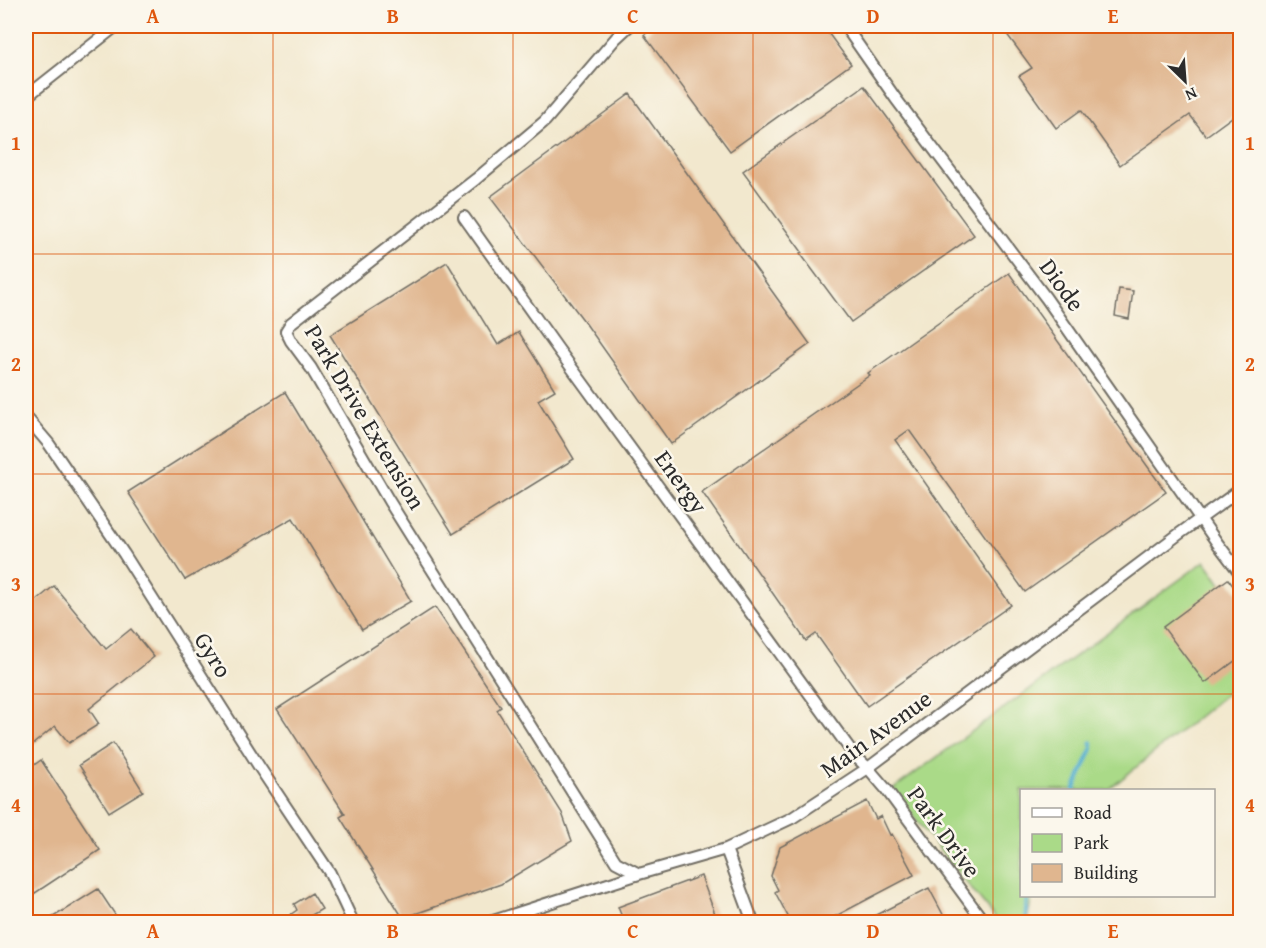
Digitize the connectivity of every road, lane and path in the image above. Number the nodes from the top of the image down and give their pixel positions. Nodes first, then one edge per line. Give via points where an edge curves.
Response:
1 (116, 26) edge
2 (629, 26) edge
3 (845, 26) edge
4 (26, 97) edge
5 (464, 217) dead end
6 (26, 417) edge
7 (1240, 490) edge
8 (1201, 518) junction
9 (1240, 573) edge
10 (868, 768) junction
11 (726, 849) junction
12 (639, 874) junction
13 (353, 922) edge
14 (490, 922) edge
15 (753, 922) edge
16 (984, 922) edge

1 - 4 street
2 - 12 street, Park Drive Extension via 545,121 291,323 286,331 616,862
3 - 8 street, Diode via 1046,298
5 - 10 street, Energy via 855,756
6 - 13 street, Gyro via 124,554 330,873
7 - 8 street, Main Avenue
8 - 9 street, Diode
8 - 10 street, Main Avenue
10 - 11 street, Main Avenue via 792,818
10 - 16 street, Park Drive
11 - 12 street, Main Avenue
11 - 15 street
12 - 14 street, Main Avenue

